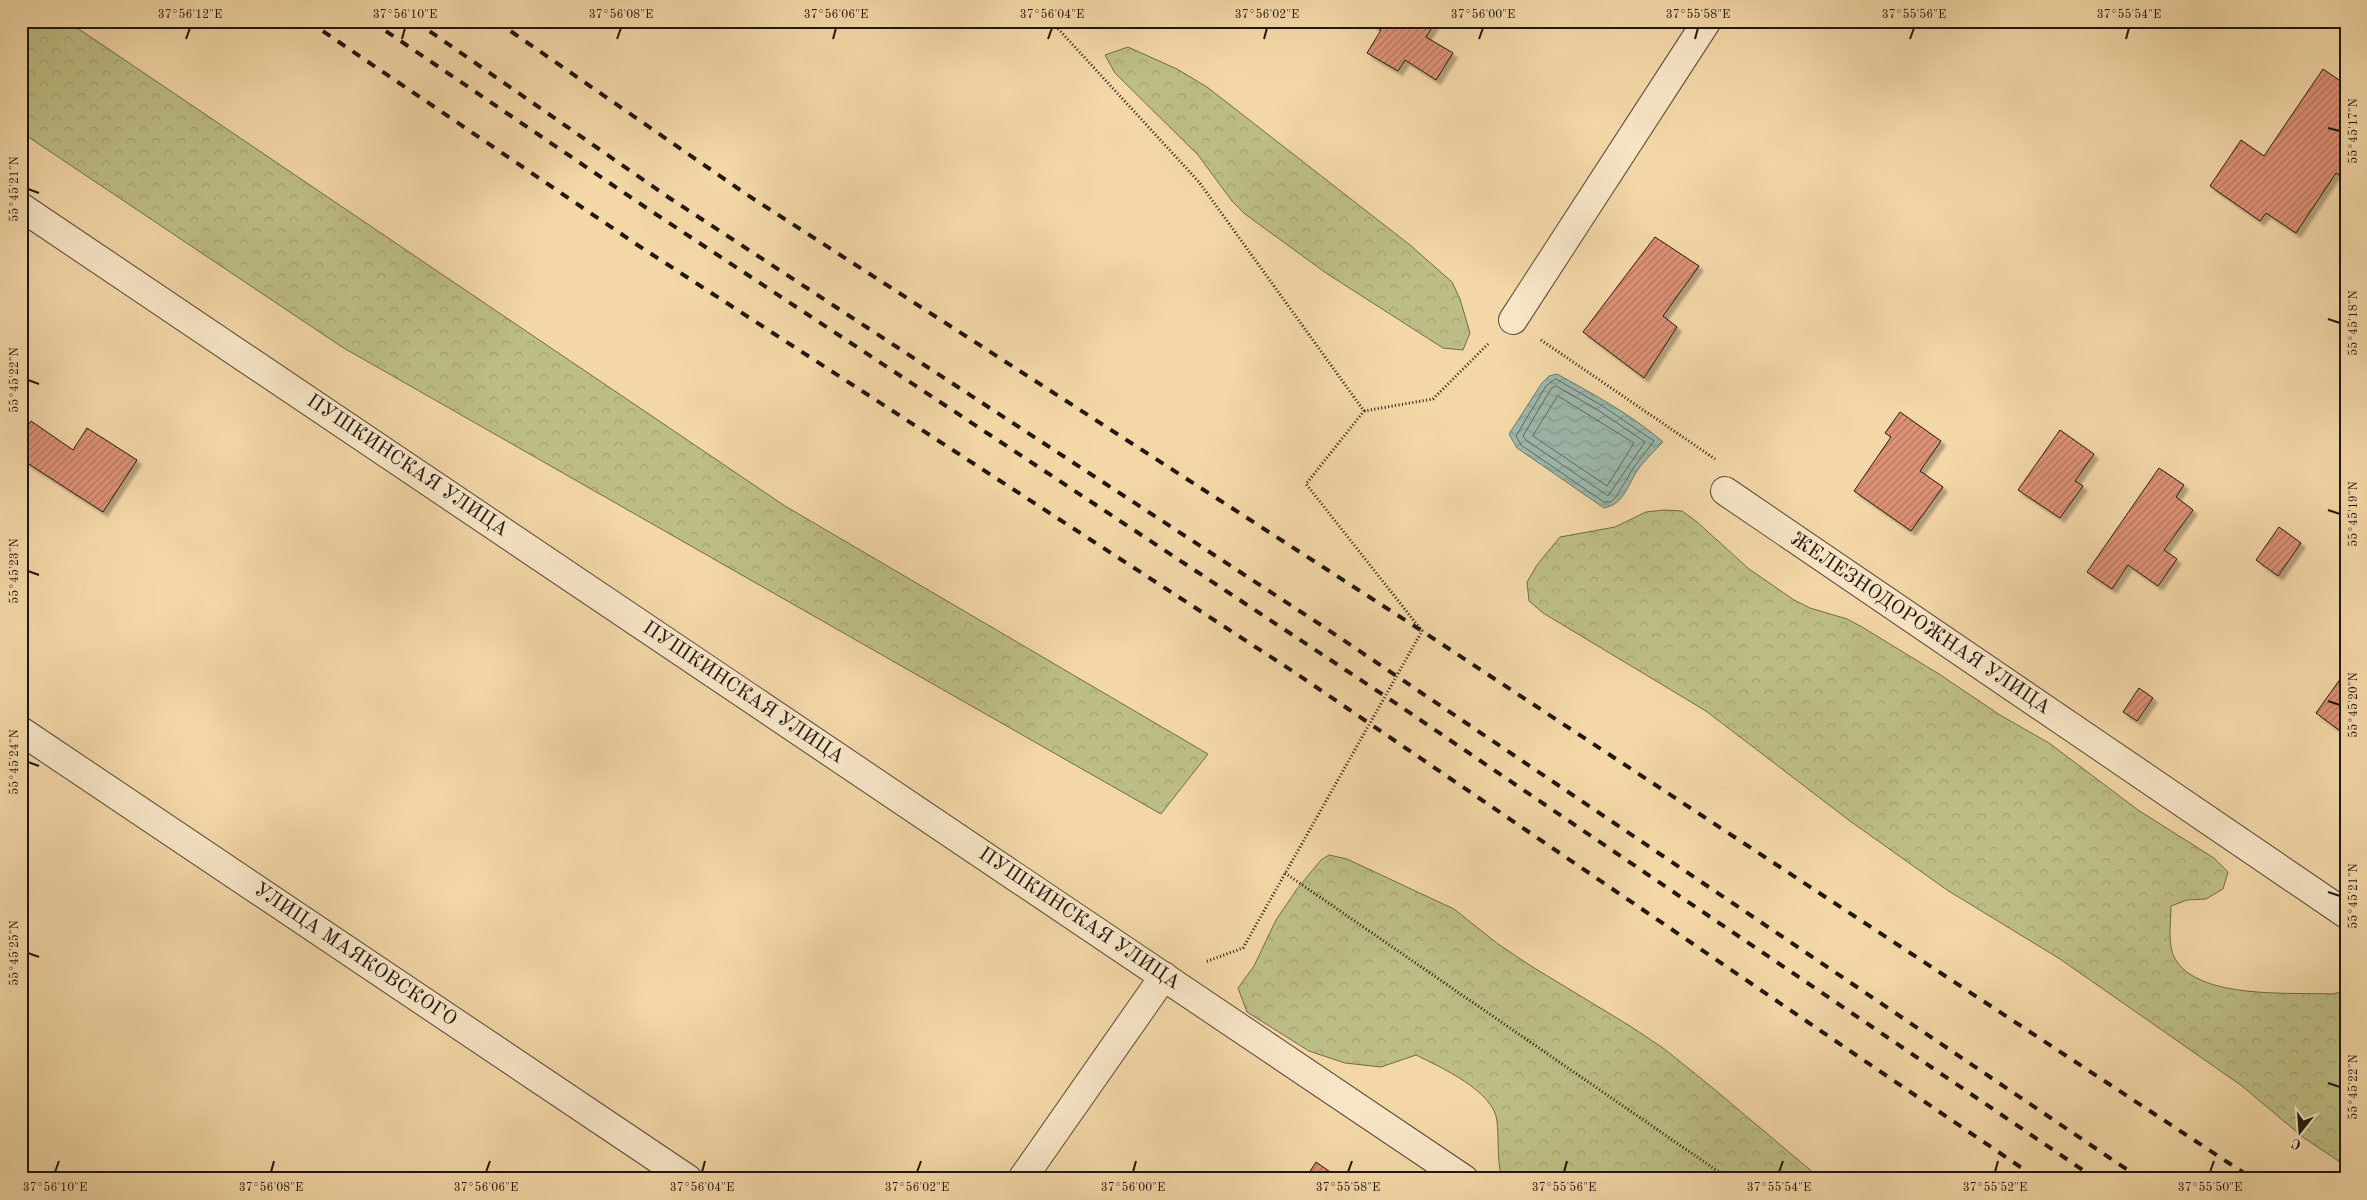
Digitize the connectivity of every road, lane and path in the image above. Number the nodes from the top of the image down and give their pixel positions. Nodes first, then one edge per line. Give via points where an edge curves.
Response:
1 (1051, 21) edge
2 (1707, 21) edge
3 (21, 207) edge
4 (1513, 320) junction
5 (1364, 411) junction
6 (1725, 491) joint
7 (21, 731) edge
8 (1285, 873) junction
9 (2346, 914) edge
10 (1164, 976) junction
11 (688, 1179) edge
12 (1022, 1179) edge
13 (1464, 1179) edge
14 (1729, 1179) edge

1 - 5 path via 1199,182
2 - 4 street
3 - 10 street, ПУШКИНСКАЯ УЛИЦА
4 - 5 path via 1432,399
4 - 6 path via 1714,457
5 - 8 path via 1306,484 1422,631
6 - 9 street, ЖЕЛЕЗНОДОРОЖНАЯ УЛИЦА
7 - 11 street, УЛИЦА МАЯКОВСКОГО
8 - 10 path via 1243,948
8 - 14 path
10 - 12 street
10 - 13 street, ПУШКИНСКАЯ УЛИЦА

